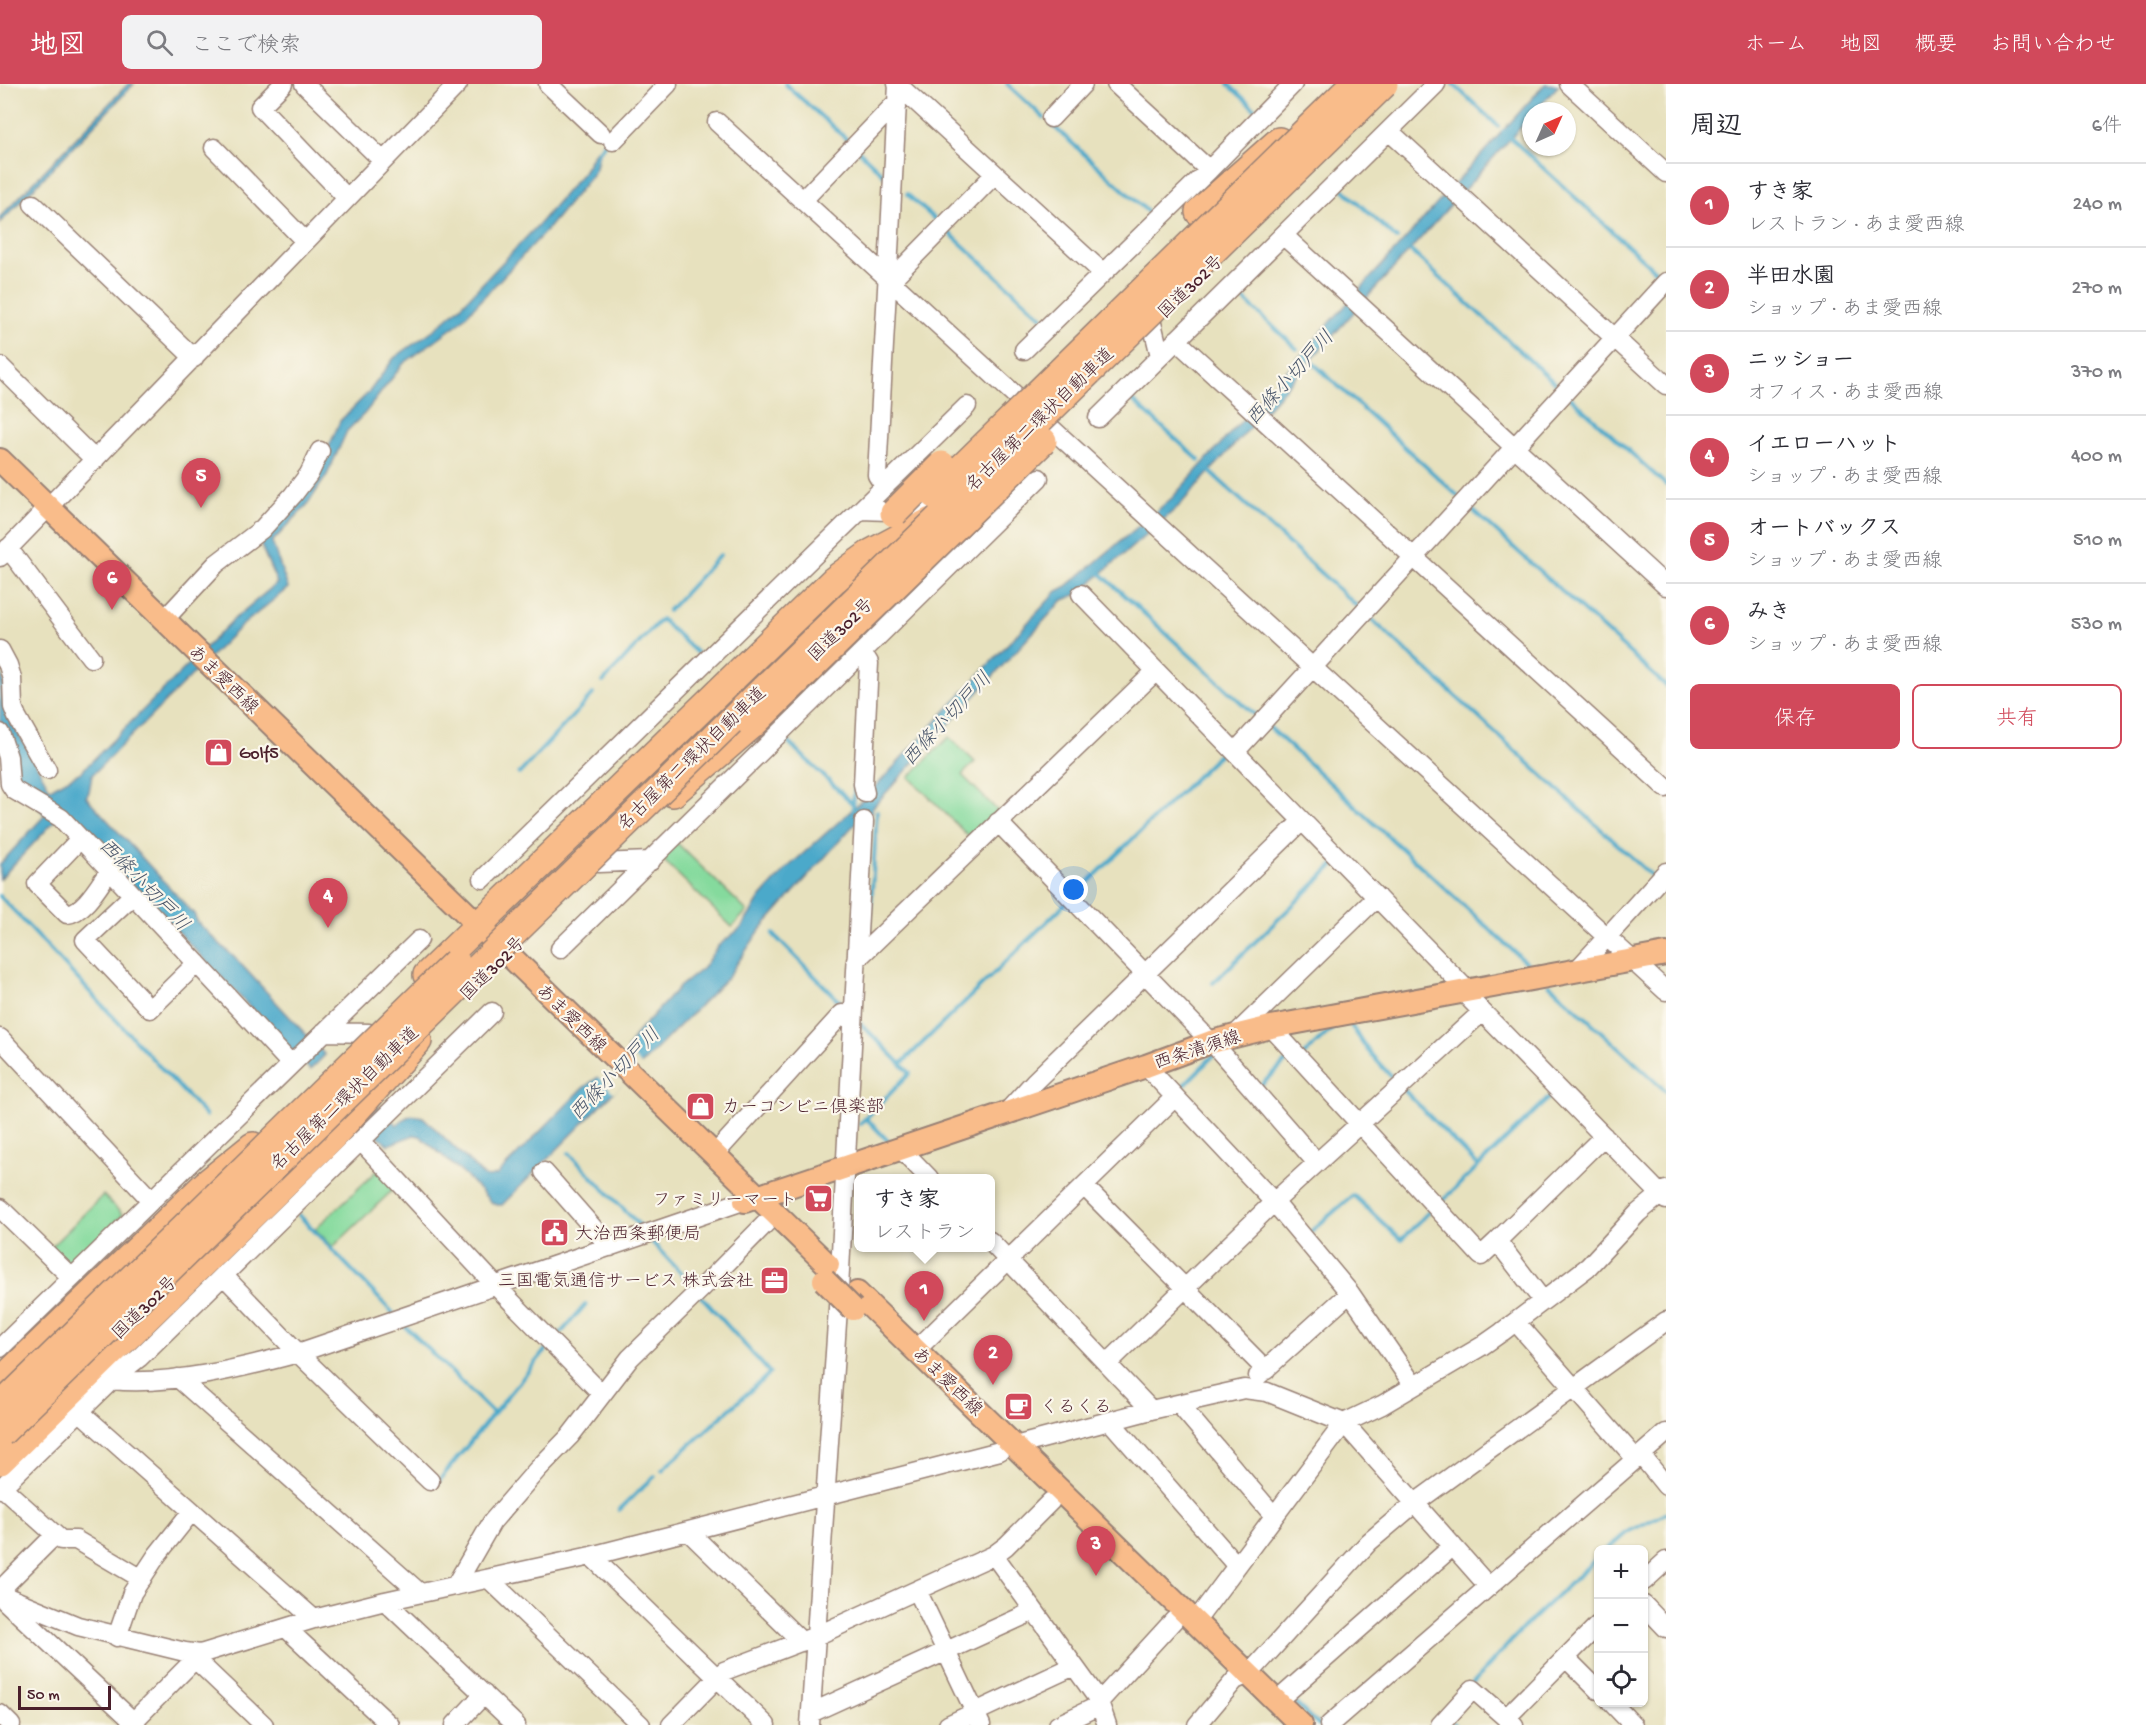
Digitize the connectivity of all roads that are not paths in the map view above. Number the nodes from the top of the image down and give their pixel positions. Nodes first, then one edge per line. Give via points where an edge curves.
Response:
1 (284, 84) edge
2 (304, 84) edge
3 (458, 84) edge
4 (548, 84) edge
5 (668, 84) edge
6 (1083, 84) edge
7 (1116, 84) edge
8 (1293, 84) edge
9 (1343, 84) edge
10 (1354, 84) edge
11 (1384, 84) edge
12 (1398, 84) edge
13 (1415, 84) edge
14 (1436, 84) edge
15 (1569, 84) edge
16 (902, 89) edge
17 (1414, 106) junction
18 (1050, 118) dead end
19 (717, 122) dead end
20 (1389, 131) junction
21 (1323, 143) junction
22 (214, 148) dead end
23 (383, 161) junction
24 (1209, 170) junction
25 (1666, 173) edge
26 (995, 174) junction
27 (347, 198) junction
28 (803, 200) junction
29 (33, 204) dead end
30 (1283, 235) junction
31 (305, 241) junction
32 (1103, 273) junction
33 (891, 282) junction
34 (1666, 282) edge
35 (1152, 323) junction
36 (1614, 338) junction
37 (1176, 340) junction
38 (1024, 350) dead end
39 (1160, 356) junction
40 (194, 358) junction
41 (0, 366) edge
42 (1666, 385) edge
43 (967, 406) dead end
44 (1098, 418) dead end
45 (1046, 425) junction
46 (1515, 447) junction
47 (320, 451) dead end
48 (0, 460) edge
49 (95, 460) junction
50 (0, 477) edge
51 (1039, 478) dead end
52 (884, 486) junction
53 (965, 501) junction
54 (861, 510) junction
55 (44, 512) junction
56 (975, 542) junction
57 (4, 553) edge
58 (1413, 557) junction
59 (1666, 586) edge
60 (1081, 594) dead end
61 (164, 620) junction
62 (0, 650) edge
63 (863, 653) junction
64 (91, 658) dead end
65 (198, 662) junction
66 (1313, 666) junction
67 (1156, 671) junction
68 (0, 733) edge
69 (1234, 752) junction
70 (47, 770) dead end
71 (5, 776) edge
72 (624, 783) junction
73 (1666, 788) edge
74 (865, 792) dead end
75 (554, 810) junction
76 (652, 811) junction
77 (864, 821) dead end
78 (998, 822) junction
79 (1302, 822) junction
80 (80, 838) junction
81 (558, 848) junction
82 (651, 861) junction
83 (598, 863) junction
84 (110, 870) junction
85 (1666, 872) edge
86 (483, 879) dead end
87 (133, 895) junction
88 (1377, 897) junction
89 (473, 930) junction
90 (1607, 937) junction
91 (419, 940) dead end
92 (560, 950) dead end
93 (1666, 954) edge
94 (502, 958) junction
95 (856, 960) junction
96 (1632, 960) junction
97 (197, 963) junction
98 (1576, 971) junction
99 (1144, 974) junction
100 (1466, 991) junction
101 (1666, 991) edge
102 (492, 1012) dead end
103 (1482, 1012) junction
104 (853, 1015) junction
105 (1271, 1027) junction
106 (428, 1030) junction
107 (369, 1033) junction
108 (319, 1037) junction
109 (0, 1038) edge
110 (1219, 1040) junction
111 (294, 1061) junction
112 (1146, 1066) junction
113 (429, 1074) junction
114 (627, 1081) junction
115 (1175, 1097) junction
116 (1005, 1114) junction
117 (1361, 1123) junction
118 (365, 1136) junction
119 (1604, 1136) junction
120 (253, 1146) junction
121 (901, 1149) junction
122 (714, 1155) junction
123 (1317, 1163) junction
124 (846, 1167) junction
125 (544, 1172) dead end
126 (924, 1174) edge
127 (1084, 1186) junction
128 (1664, 1195) edge
129 (151, 1200) junction
130 (750, 1200) junction
131 (1274, 1202) junction
132 (0, 1208) edge
133 (766, 1223) junction
134 (1497, 1241) junction
135 (995, 1246) edge
136 (610, 1247) junction
137 (1008, 1260) junction
138 (826, 1273) junction
139 (224, 1276) junction
140 (72, 1278) junction
141 (496, 1286) junction
142 (1185, 1288) junction
143 (1350, 1293) junction
144 (855, 1301) junction
145 (1542, 1301) junction
146 (1516, 1322) junction
147 (1666, 1322) edge
148 (0, 1348) edge
149 (916, 1350) junction
150 (298, 1353) junction
151 (1107, 1364) junction
152 (1266, 1370) junction
153 (178, 1378) junction
154 (112, 1380) junction
155 (0, 1382) edge
156 (1414, 1386) junction
157 (1245, 1389) junction
158 (1573, 1389) junction
159 (0, 1393) edge
160 (602, 1394) junction
161 (1179, 1404) junction
162 (0, 1407) edge
163 (1151, 1410) junction
164 (79, 1411) junction
165 (1110, 1421) junction
166 (1344, 1423) junction
167 (1666, 1433) edge
168 (0, 1434) edge
169 (0, 1448) edge
170 (1008, 1448) junction
171 (1638, 1457) junction
172 (1, 1479) edge
173 (430, 1481) dead end
174 (1666, 1486) edge
175 (826, 1496) junction
176 (1051, 1501) junction
177 (1415, 1503) junction
178 (192, 1511) junction
179 (1274, 1516) junction
180 (688, 1531) junction
181 (55, 1535) junction
182 (1453, 1546) junction
183 (994, 1554) junction
184 (591, 1556) junction
185 (1666, 1561) edge
186 (1237, 1566) junction
187 (1648, 1577) edge
188 (142, 1579) junction
189 (489, 1579) junction
190 (455, 1586) junction
191 (1489, 1587) junction
192 (917, 1590) junction
193 (0, 1593) edge
194 (420, 1593) junction
195 (385, 1601) junction
196 (1648, 1609) edge
197 (1034, 1611) junction
198 (314, 1619) junction
199 (1185, 1621) junction
200 (286, 1628) junction
201 (1666, 1628) edge
202 (1594, 1630) edge
203 (117, 1637) junction
204 (809, 1639) junction
205 (946, 1652) junction
206 (197, 1656) junction
207 (1566, 1658) junction
208 (1074, 1666) junction
209 (716, 1677) junction
210 (1242, 1677) junction
211 (1594, 1685) edge
212 (484, 1694) junction
213 (1277, 1701) junction
214 (1099, 1704) junction
215 (1616, 1707) edge
216 (0, 1714) edge
217 (810, 1719) edge
218 (978, 1719) edge
219 (1510, 1722) edge
220 (134, 1724) edge
221 (12, 1725) edge
222 (264, 1725) edge
223 (390, 1725) edge
224 (455, 1725) edge
225 (516, 1725) edge
226 (641, 1725) edge
227 (671, 1725) edge
228 (766, 1725) edge
229 (948, 1725) edge
230 (1058, 1725) edge
231 (1107, 1725) edge
232 (1197, 1725) edge
233 (1282, 1725) edge
234 (1301, 1725) edge
235 (1329, 1725) edge
236 (1440, 1725) edge
237 (1633, 1725) edge

1 - 27 street via 260,107
2 - 23 street
3 - 23 street
4 - 5 street via 607,138
6 - 18 street
7 - 24 street
8 - 24 street
9 - 72 highway, bridge via 1199,212 719,680
10 - 162 highway, 名古屋第二環状自動車道, bridge
11 - 21 highway, 名古屋第二環状自動車道, bridge
12 - 35 highway, 国道302号
13 - 17 street
14 - 17 street
15 - 25 street
16 - 26 street
16 - 28 street via 893,106
16 - 33 street
17 - 20 street
19 - 28 street
20 - 30 street
20 - 36 street
21 - 76 highway, bridge via 1133,354 752,725
21 - 168 highway, 名古屋第二環状自動車道, bridge
22 - 31 street
23 - 27 street
24 - 32 street
26 - 32 street
26 - 33 street
27 - 31 street
28 - 33 street
29 - 40 street
30 - 37 street
30 - 46 street
31 - 40 street
32 - 38 street
33 - 45 street
33 - 52 street via 877,475
34 - 36 street
35 - 39 street
35 - 45 highway, 国道302号
36 - 42 street
36 - 46 street
37 - 39 street
37 - 58 street
39 - 44 street
40 - 49 street
41 - 49 street
43 - 52 street
45 - 53 highway, 国道302号
45 - 66 street
46 - 58 street
46 - 59 street
47 - 61 street via 309,474 262,529 216,564
48 - 55 main road, あま愛西線
49 - 55 street
50 - 55 main road, あま愛西線
51 - 56 street
52 - 54 street
53 - 54 street
53 - 56 street
53 - 72 highway, 国道302号 via 871,553 834,580
53 - 76 highway, 国道302号
54 - 75 street
55 - 57 street
55 - 61 main road, あま愛西線
55 - 65 main road, あま愛西線
56 - 63 street
57 - 64 street
58 - 66 street
58 - 73 street
60 - 67 street
61 - 65 main road, あま愛西線
62 - 70 street via 12,678 13,707
63 - 74 street via 869,663
63 - 82 street
65 - 89 main road, あま愛西線
66 - 69 street
66 - 90 street
67 - 69 street
67 - 78 street
68 - 71 street via 8,757
69 - 79 street
71 - 80 street via 14,790 61,818
72 - 81 highway, 国道302号
75 - 81 street
75 - 86 street
76 - 83 highway, 国道302号
77 - 95 street
78 - 95 street
78 - 99 street
79 - 88 street
79 - 99 street
80 - 84 street
80 - 84 street via 37,884 67,914 75,913
81 - 89 highway, 国道302号
82 - 83 street
82 - 92 street
83 - 94 highway, 国道302号
84 - 87 street
85 - 90 street
87 - 97 street
87 - 97 street via 85,940 150,1009
88 - 100 street
88 - 110 street
89 - 94 main road, あま愛西線
89 - 107 highway, 国道302号
90 - 96 street
90 - 98 street
91 - 108 street
93 - 96 main road, 西条清須線
94 - 106 highway, 国道302号
94 - 114 main road, あま愛西線
95 - 104 street
96 - 98 main road, 西条清須線
96 - 101 street
97 - 111 street
98 - 100 main road, 西条清須線
99 - 110 street
99 - 116 street
100 - 103 street
100 - 105 main road, 西条清須線
102 - 113 street
103 - 117 street
103 - 119 street
104 - 122 street via 843,1014
104 - 124 street
105 - 110 main road, 西条清須線
105 - 117 street
106 - 113 street
106 - 169 highway, 国道302号
106 - 172 highway via 333,1136 139,1325
107 - 108 street
107 - 120 highway, 国道302号
108 - 111 street
109 - 129 street
110 - 112 main road, 西条清須線
110 - 123 street
111 - 129 street
112 - 115 street
112 - 116 main road, 西条清須線
113 - 118 street
114 - 122 main road, あま愛西線
114 - 130 main road, あま愛西線
115 - 127 street
115 - 131 street
116 - 121 main road, 西条清須線
117 - 123 street
117 - 134 street via 1481,1256
118 - 139 street
118 - 141 street
119 - 128 street
119 - 134 street
120 - 155 highway via 206,1184
120 - 159 highway, 国道302号
121 - 124 main road, 西条清須線
121 - 126 street
122 - 130 main road, あま愛西線
123 - 131 street
124 - 130 main road, 西条清須線
124 - 175 street
125 - 136 street
127 - 137 street
127 - 142 street
128 - 145 street via 1638,1213 1588,1267
129 - 140 street
130 - 133 main road, あま愛西線
130 - 136 street
130 - 138 main road, あま愛西線
131 - 142 street
131 - 143 street
132 - 140 street
133 - 138 main road, あま愛西線
133 - 160 street via 630,1358
134 - 145 street
135 - 137 street
136 - 141 street
137 - 149 street
137 - 151 street
138 - 144 main road, あま愛西線
139 - 150 street
139 - 154 street
140 - 148 street
141 - 150 street
141 - 160 street
142 - 151 street
142 - 152 street
143 - 152 street
143 - 156 street
144 - 149 main road, あま愛西線
144 - 170 main road, あま愛西線
145 - 146 street
146 - 156 street
146 - 158 street
147 - 158 street
149 - 170 main road, あま愛西線
150 - 153 street
150 - 173 street
151 - 163 street
152 - 157 street
153 - 154 street
153 - 194 street
154 - 164 street
156 - 166 street
157 - 161 street
157 - 166 street via 1267,1392
158 - 171 street
158 - 177 street
160 - 190 street via 570,1437 492,1522
161 - 163 street
161 - 179 street
163 - 165 street
164 - 172 street
164 - 178 street
165 - 170 street
165 - 186 street
166 - 177 street
166 - 179 street
167 - 171 street
170 - 175 street
170 - 176 main road, あま愛西線
170 - 199 main road, あま愛西線
171 - 174 street
171 - 191 street
172 - 181 street
175 - 180 street
175 - 204 street
176 - 183 street
176 - 199 main road, あま愛西線
177 - 182 street
177 - 210 street via 1369,1542
178 - 188 street
178 - 198 street
179 - 186 street
180 - 184 street
180 - 204 street
181 - 188 street via 61,1540 76,1539
181 - 193 street
182 - 191 street
182 - 213 street
183 - 192 street
183 - 197 street
184 - 189 street
184 - 209 street
185 - 187 street
186 - 199 street
188 - 203 street via 132,1593
189 - 190 street
189 - 226 street
190 - 194 street
191 - 235 street
192 - 204 street
192 - 205 street
193 - 203 street via 78,1626
193 - 220 street
194 - 195 street
195 - 198 street
195 - 212 street
196 - 201 street
197 - 205 street
197 - 208 street
198 - 200 street
199 - 210 main road, あま愛西線
199 - 214 street
200 - 206 street
200 - 223 street
202 - 207 street
203 - 206 street
204 - 209 street
204 - 217 street
205 - 217 street
205 - 218 street
206 - 220 street
206 - 222 street
207 - 211 street
207 - 219 street
208 - 214 street
208 - 218 street
209 - 227 street
209 - 228 street
210 - 213 main road, あま愛西線
210 - 232 street
210 - 233 main road, あま愛西線
212 - 224 street
212 - 225 street
213 - 234 main road, あま愛西線
214 - 230 street
214 - 231 street
215 - 237 street
216 - 221 street
218 - 229 street
219 - 236 street via 1473,1689

